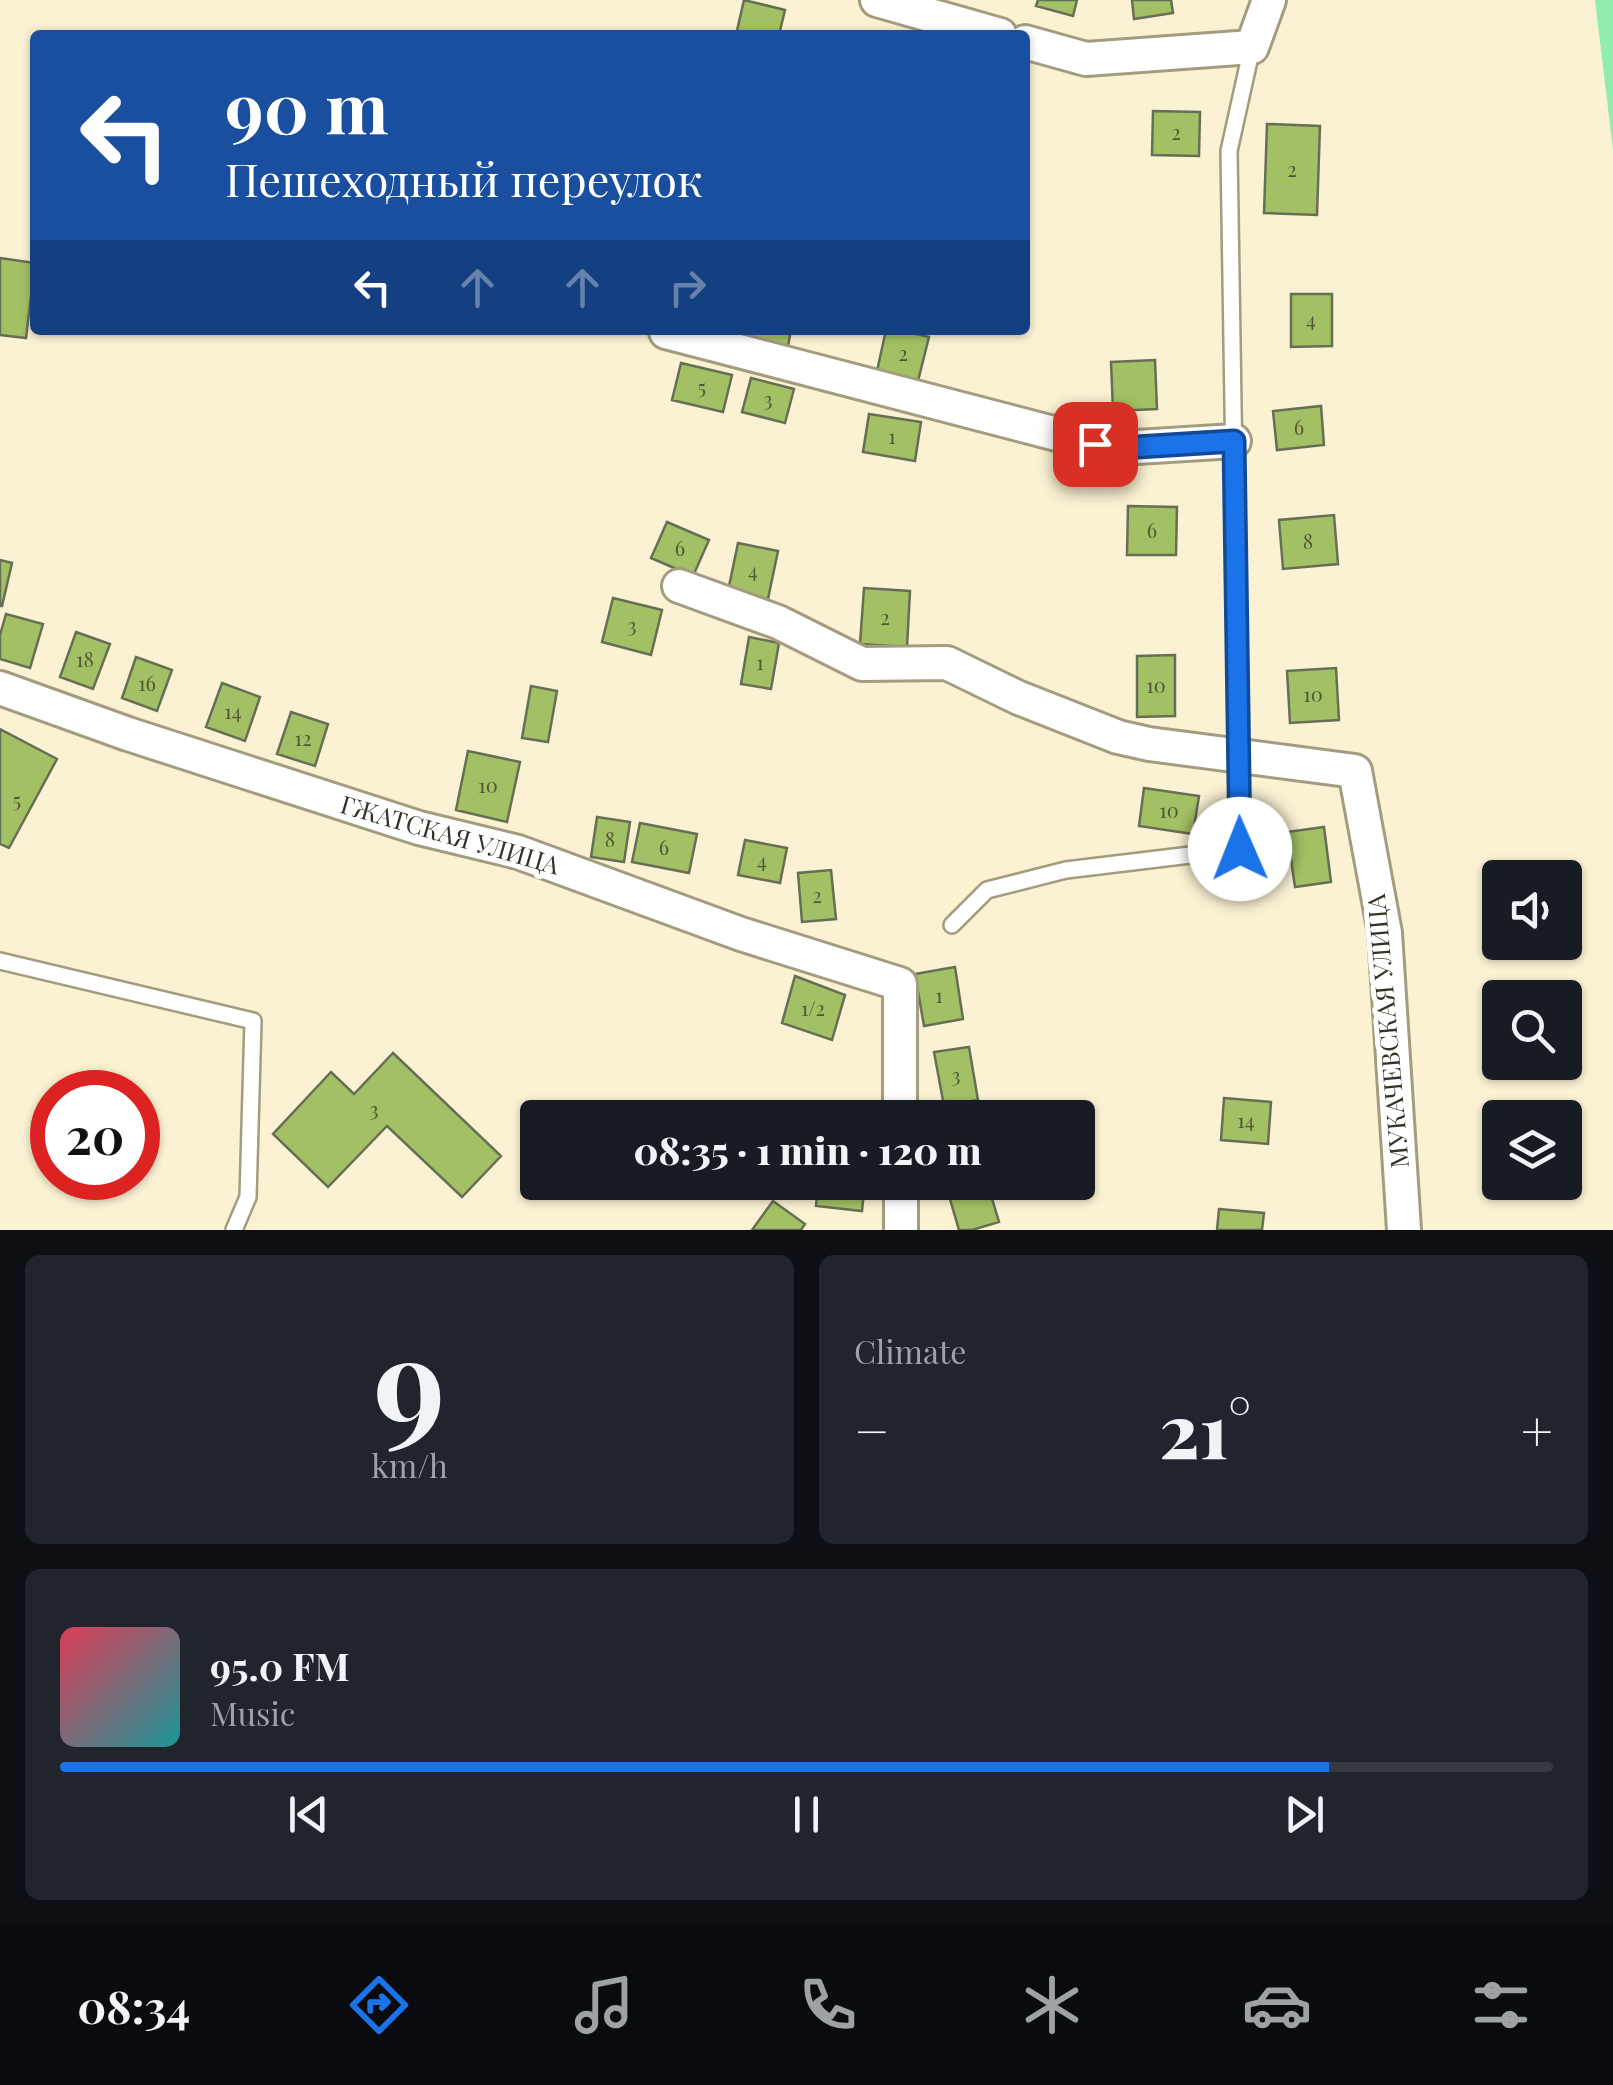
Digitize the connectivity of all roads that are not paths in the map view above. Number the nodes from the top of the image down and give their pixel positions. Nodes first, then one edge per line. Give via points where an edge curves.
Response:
1 (877, 0) edge
2 (1269, 0) edge
3 (982, 30) edge
4 (1030, 43) edge
5 (1252, 47) junction
6 (677, 335) edge
7 (1234, 441) junction
8 (679, 586) dead end
9 (0, 688) edge
10 (1238, 755) junction
11 (952, 925) dead end
12 (0, 961) edge
13 (900, 1100) edge
14 (900, 1200) edge
15 (234, 1230) edge
16 (901, 1230) edge
17 (1404, 1230) edge

1 - 3 street
2 - 5 street
4 - 5 street via 1086,59
5 - 7 lane via 1229,151
6 - 7 street via 1095,444
7 - 10 lane
8 - 10 street via 778,622 862,664 947,662 1118,738
9 - 13 street, ГЖАТСКАЯ УЛИЦА via 418,828 518,852 900,984
10 - 11 lane via 1240,849 1066,870 986,890
10 - 17 street, МУКАЧЕВСКАЯ УЛИЦА via 1354,771 1385,933
12 - 15 lane via 253,1022 248,1196
14 - 16 street

